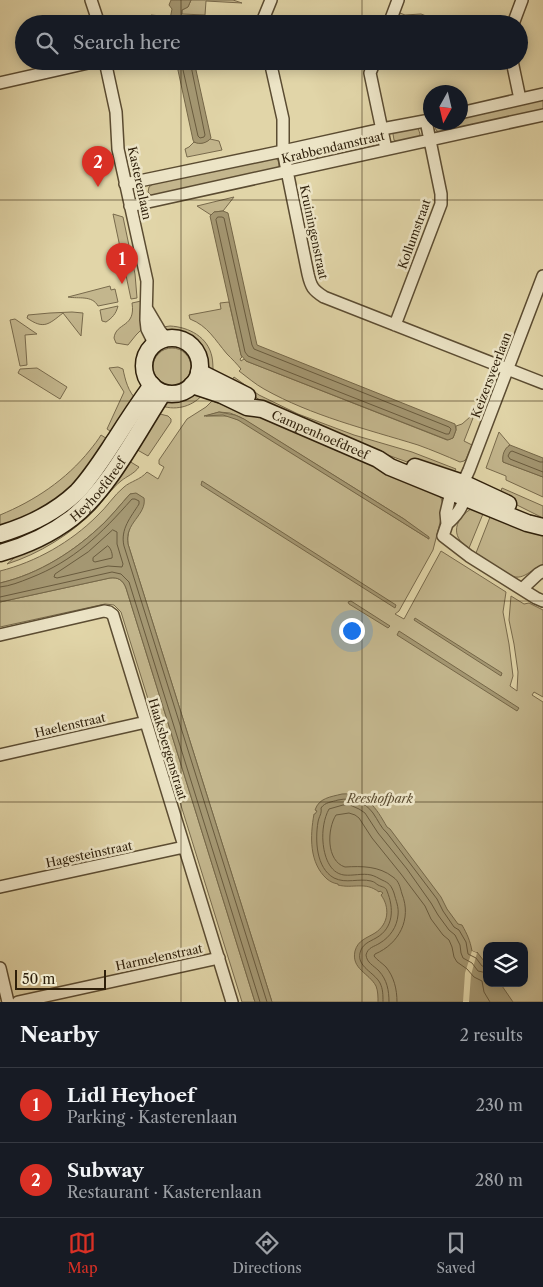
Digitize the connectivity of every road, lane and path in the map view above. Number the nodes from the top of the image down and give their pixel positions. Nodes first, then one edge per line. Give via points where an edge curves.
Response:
1 (91, 0) edge
2 (101, 0) edge
3 (270, 0) edge
4 (398, 0) edge
5 (522, 0) edge
6 (96, 15) edge
7 (99, 15) edge
8 (265, 15) edge
9 (392, 15) edge
10 (516, 15) edge
11 (57, 70) edge
12 (107, 70) edge
13 (272, 70) edge
14 (371, 70) edge
15 (514, 70) edge
16 (0, 83) edge
17 (543, 94) edge
18 (520, 99) junction
19 (468, 111) edge
20 (543, 114) edge
21 (423, 121) edge
22 (382, 129) junction
23 (429, 130) edge
24 (430, 140) junction
25 (386, 149) junction
26 (283, 151) junction
27 (288, 171) junction
28 (125, 184) junction
29 (130, 206) junction
30 (543, 276) edge
31 (395, 325) junction
32 (161, 342) junction
33 (507, 369) junction
34 (196, 379) junction
35 (543, 383) edge
36 (158, 389) junction
37 (460, 491) junction
38 (542, 526) edge
39 (0, 534) edge
40 (0, 553) edge
41 (543, 572) edge
42 (522, 589) junction
43 (543, 601) edge
44 (0, 635) edge
45 (146, 722) junction
46 (0, 755) edge
47 (184, 847) junction
48 (0, 887) edge
49 (218, 958) junction
50 (0, 968) edge
51 (8, 1002) edge
52 (18, 1002) edge
53 (232, 1002) edge

1 - 6 street
2 - 7 street
3 - 8 street
4 - 9 street
5 - 10 street
11 - 16 street
12 - 28 street, Kasterenlaan
13 - 26 street, Kruiningenstraat via 283,119
14 - 22 street
15 - 18 street
17 - 18 street
18 - 19 street
20 - 24 street, Krabbendamstraat
21 - 22 street, Krabbendamstraat
22 - 25 street
22 - 26 street, Krabbendamstraat
23 - 24 street, Kollumstraat
24 - 25 street, Krabbendamstraat
24 - 31 street, Kollumstraat via 441,204
25 - 27 street, Krabbendamstraat
26 - 27 street, Kruiningenstraat
26 - 28 street, Krabbendamstraat
27 - 29 street, Krabbendamstraat
27 - 31 street, Kruiningenstraat via 311,286 324,297
28 - 29 street, Kasterenlaan
29 - 32 street, Kasterenlaan via 147,281 147,309 160,331
30 - 33 street, Keizersveerlaan
31 - 33 street, Kruiningenstraat
32 - 34 street via 176,339 192,347 200,362
32 - 36 street via 148,352 144,363 146,375
33 - 35 street, Kruiningenstraat
33 - 37 street, Keizersveerlaan
34 - 36 street via 179,393
34 - 37 street, Campenhoefdreef via 247,407 262,409 378,459 394,460 438,473
36 - 39 street, Heyhoefdreef via 75,493 34,521
36 - 40 street, Heyhoefdreef via 112,473 95,496 72,518 52,531
37 - 38 street, Campenhoefdreef via 484,492 530,516
37 - 42 street via 446,514 443,536
41 - 42 street
42 - 43 street
44 - 45 street, Haaksbergenstraat via 109,612 113,615
45 - 46 street, Haelenstraat
45 - 47 street, Haaksbergenstraat
47 - 48 street, Hagesteinstraat
47 - 49 street, Haaksbergenstraat
49 - 52 street, Harmelenstraat
49 - 53 street, Haaksbergenstraat
50 - 51 street

